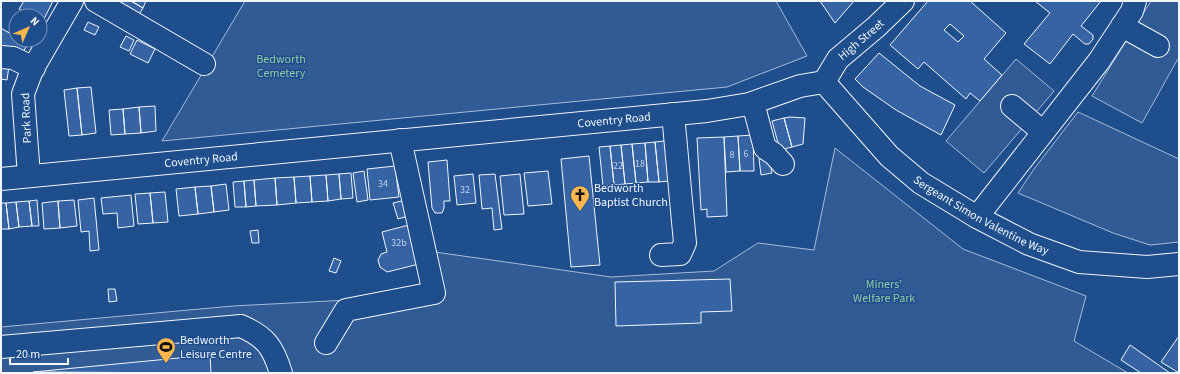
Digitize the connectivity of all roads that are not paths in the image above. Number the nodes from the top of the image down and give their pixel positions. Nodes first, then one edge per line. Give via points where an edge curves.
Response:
1 (72, 1) edge
2 (96, 1) edge
3 (903, 1) edge
4 (1135, 1) edge
5 (1122, 26) junction
6 (1158, 46) dead end
7 (1, 57) edge
8 (204, 64) dead end
9 (34, 68) junction
10 (824, 82) junction
11 (753, 103) junction
12 (1012, 106) dead end
13 (673, 114) junction
14 (1043, 132) junction
15 (400, 140) junction
16 (783, 164) dead end
17 (30, 176) junction
18 (1, 179) edge
19 (977, 217) junction
20 (661, 255) dead end
21 (1179, 264) edge
22 (326, 343) dead end
23 (1, 347) edge
24 (281, 373) edge

1 - 9 main road, Park Road
2 - 8 main road
3 - 10 main road, High Street via 838,59
4 - 5 main road
5 - 6 main road
5 - 14 main road via 1099,61
7 - 9 main road via 13,58
9 - 17 main road, Park Road via 23,94
10 - 11 main road, Coventry Road via 800,86
10 - 19 main road, Sergeant Simon Valentine Way via 889,156 921,183
11 - 13 main road, Coventry Road via 732,108
11 - 16 main road via 765,148
12 - 14 main road
13 - 15 main road, Coventry Road
13 - 20 main road via 685,243 680,254
14 - 19 main road
15 - 17 main road, Coventry Road
15 - 22 main road via 434,293 346,310
17 - 18 main road, Coventry Road
19 - 21 main road, Sergeant Simon Valentine Way via 1029,244 1079,262 1147,267
23 - 24 main road via 241,326 257,333 274,352

